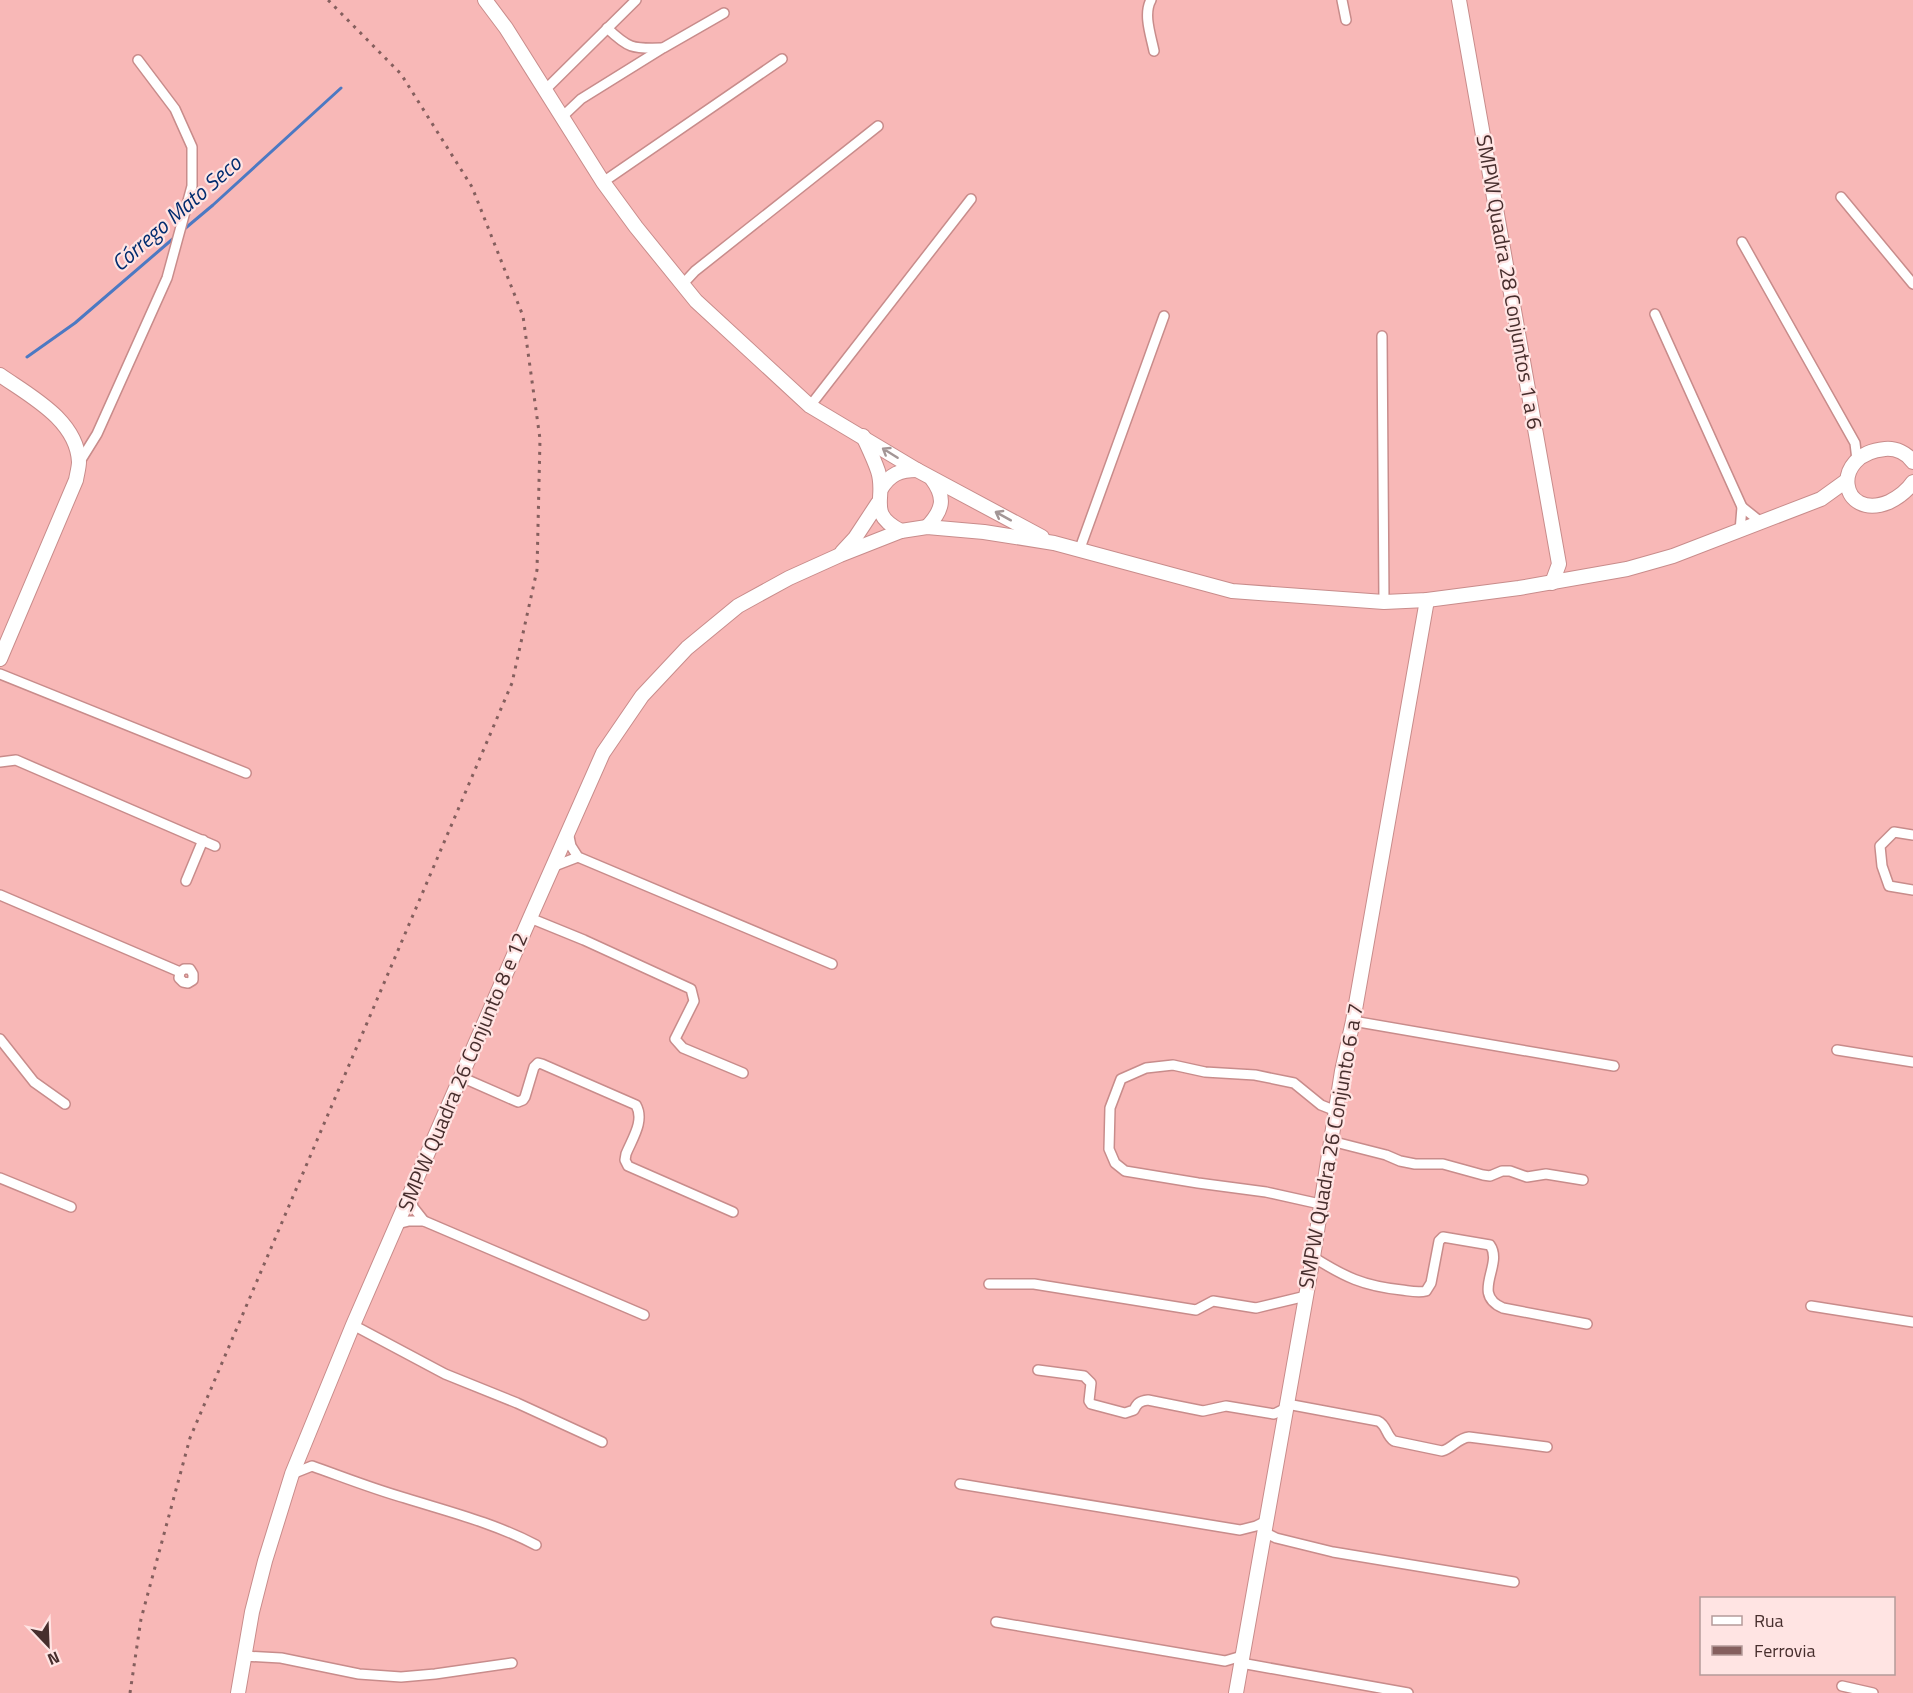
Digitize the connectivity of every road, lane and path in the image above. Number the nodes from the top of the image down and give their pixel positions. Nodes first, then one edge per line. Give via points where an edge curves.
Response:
1 (485, 0) edge
2 (636, 0) edge
3 (1151, 0) edge
4 (1342, 0) edge
5 (1459, 0) edge
6 (724, 13) dead end
7 (1346, 20) dead end
8 (607, 28) junction
9 (663, 48) junction
10 (1154, 51) dead end
11 (782, 59) dead end
12 (138, 60) dead end
13 (545, 90) junction
14 (562, 117) junction
15 (878, 126) dead end
16 (603, 182) junction
17 (1841, 197) dead end
18 (971, 199) dead end
19 (1742, 242) dead end
20 (1913, 284) edge
21 (682, 285) junction
22 (1655, 314) dead end
23 (1164, 316) dead end
24 (1382, 336) dead end
25 (0, 375) edge
26 (810, 405) junction
27 (863, 436) junction
28 (1855, 443) junction
29 (1913, 443) edge
30 (1897, 450) junction
31 (1871, 453) junction
32 (1912, 458) edge
33 (1857, 460) junction
34 (79, 463) junction
35 (917, 470) junction
36 (930, 477) junction
37 (1846, 481) junction
38 (1913, 482) edge
39 (879, 496) junction
40 (1853, 497) junction
41 (1821, 499) junction
42 (1742, 507) junction
43 (1762, 523) junction
44 (927, 527) junction
45 (902, 531) junction
46 (1740, 531) junction
47 (1054, 543) junction
48 (1079, 551) junction
49 (840, 555) junction
50 (1559, 564) junction
51 (1577, 579) junction
52 (1552, 584) junction
53 (1427, 600) junction
54 (1384, 602) junction
55 (0, 659) edge
56 (0, 674) edge
57 (0, 762) edge
58 (246, 773) dead end
59 (568, 832) junction
60 (1913, 835) edge
61 (203, 840) junction
62 (215, 846) dead end
63 (578, 857) junction
64 (552, 868) junction
65 (186, 881) dead end
66 (1913, 890) edge
67 (0, 895) edge
68 (530, 918) junction
69 (832, 964) dead end
70 (180, 972) dead end
71 (1353, 1021) junction
72 (0, 1039) edge
73 (1836, 1050) dead end
74 (1913, 1062) edge
75 (1614, 1066) dead end
76 (743, 1073) dead end
77 (461, 1077) junction
78 (65, 1104) dead end
79 (1336, 1111) junction
80 (1331, 1141) junction
81 (0, 1178) edge
82 (1583, 1180) dead end
83 (410, 1194) junction
84 (1320, 1204) junction
85 (71, 1207) dead end
86 (733, 1212) dead end
87 (424, 1221) junction
88 (397, 1224) junction
89 (1313, 1257) junction
90 (989, 1284) dead end
91 (1306, 1296) junction
92 (1811, 1306) dead end
93 (644, 1315) dead end
94 (1913, 1322) edge
95 (1587, 1324) dead end
96 (353, 1325) junction
97 (1038, 1370) dead end
98 (1282, 1413) junction
99 (602, 1442) dead end
100 (304, 1447) junction
101 (1547, 1447) dead end
102 (312, 1466) junction
103 (292, 1474) junction
104 (960, 1484) dead end
105 (1265, 1527) junction
106 (536, 1545) dead end
107 (1514, 1582) dead end
108 (996, 1622) dead end
109 (244, 1656) junction
110 (1225, 1661) junction
111 (1241, 1663) junction
112 (512, 1664) dead end
113 (1842, 1686) dead end
114 (238, 1693) edge
115 (1236, 1693) edge
116 (1408, 1693) edge
117 (1873, 1693) edge

1 - 13 street
2 - 8 street
3 - 10 street via 1148,16
4 - 7 street
5 - 50 street, SMPW Quadra 28 Conjuntos 1 a 6
6 - 9 street
8 - 9 street via 623,44 637,49
8 - 13 street
9 - 14 street via 582,99
11 - 16 street
12 - 34 street via 175,109 192,147 192,186 167,278 97,434
13 - 14 street
14 - 16 street
15 - 21 street
16 - 21 street
17 - 20 street
18 - 26 street
19 - 28 street
21 - 26 street
22 - 42 street
23 - 48 street
24 - 54 street
25 - 34 street via 54,413 76,446
26 - 27 street
35 -> 27 street
27 - 39 street via 878,472
28 - 31 street
28 - 33 street
29 - 30 street
30 - 31 street
30 - 32 street
31 - 33 street
33 - 37 street
34 - 55 street via 76,480
35 - 36 street
35 - 39 street via 896,473 886,480
36 - 44 street via 939,489 941,503 937,517
47 -> 36 street
37 - 40 street
37 - 41 street
38 - 40 street via 1900,496 1883,504 1867,505
39 - 45 street via 882,515
39 - 49 street, SMPW Quadra 26 Conjunto 8 e 12 via 855,538
40 - 41 street
41 - 43 street
42 - 43 street
42 - 46 street
43 - 46 street
44 - 45 street
44 - 47 street
45 - 49 street, SMPW Quadra 26 Conjunto 8 e 12
46 - 51 street via 1646,564
47 - 48 street
48 - 54 street via 1232,591
49 - 59 street, SMPW Quadra 26 Conjunto 8 e 12 via 738,606 687,648 642,696 603,753
50 - 51 street
50 - 52 street, SMPW Quadra 28 Conjuntos 1 a 6
51 - 52 street
52 - 53 street
53 - 54 street
53 - 71 street, SMPW Quadra 26 Conjunto 6 a 7
56 - 58 street
57 - 61 street via 16,760
59 - 63 street
59 - 64 street, SMPW Quadra 26 Conjunto 8 e 12
60 - 66 street via 1894,832 1880,846 1889,886
61 - 62 street
61 - 65 street
63 - 64 street
63 - 69 street
64 - 68 street, SMPW Quadra 26 Conjunto 8 e 12
67 - 70 street
68 - 76 street via 691,989 694,1001 675,1039 683,1048
68 - 77 street, SMPW Quadra 26 Conjunto 8 e 12
71 - 75 street
71 - 79 street, SMPW Quadra 26 Conjunto 6 a 7
72 - 78 street via 34,1082
73 - 74 street
77 - 83 street, SMPW Quadra 26 Conjunto 8 e 12
77 - 86 street via 518,1102 525,1097 534,1067 542,1064 636,1105 640,1119 626,1154 628,1166
79 - 80 street, SMPW Quadra 26 Conjunto 6 a 7
79 - 84 street via 1287,1081 1173,1065 1146,1068 1121,1078 1110,1108 1109,1149 1115,1163 1125,1171
80 - 82 street via 1400,1161 1443,1164 1483,1175 1510,1171 1527,1177 1546,1174
80 - 84 street, SMPW Quadra 26 Conjunto 6 a 7
81 - 85 street
83 - 87 street via 413,1207
83 - 88 street, SMPW Quadra 26 Conjunto 8 e 12
84 - 89 street, SMPW Quadra 26 Conjunto 6 a 7
87 - 88 street
87 - 93 street
88 - 96 street, SMPW Quadra 26 Conjunto 8 e 12
89 - 91 street, SMPW Quadra 26 Conjunto 6 a 7
89 - 95 street via 1351,1280 1420,1292 1426,1291 1431,1283 1443,1237 1490,1245 1494,1253 1488,1291 1493,1302 1503,1308
90 - 91 street via 1034,1284 1196,1310 1213,1301 1256,1308
91 - 98 street, SMPW Quadra 26 Conjunto 6 a 7
92 - 94 street
96 - 99 street via 445,1374
96 - 100 street, SMPW Quadra 26 Conjunto 8 e 12
97 - 98 street via 1084,1376 1091,1383 1091,1404 1125,1413 1134,1410 1141,1400 1148,1400 1203,1411 1226,1406
98 - 101 street via 1378,1421 1394,1441 1442,1451 1469,1437
98 - 105 street, SMPW Quadra 26 Conjunto 6 a 7
100 - 102 street
100 - 103 street, SMPW Quadra 26 Conjunto 8 e 12
102 - 103 street
102 - 106 street via 465,1515
103 - 109 street, SMPW Quadra 26 Conjunto 8 e 12 via 265,1561
104 - 105 street via 1239,1530
105 - 107 street via 1276,1538 1334,1552
105 - 111 street, SMPW Quadra 26 Conjunto 6 a 7
108 - 110 street
109 - 112 street via 401,1677
109 - 114 street, SMPW Quadra 26 Conjunto 8 e 12
110 - 111 street
110 - 111 street
111 - 115 street, SMPW Quadra 26 Conjunto 6 a 7
111 - 116 street
113 - 117 street

